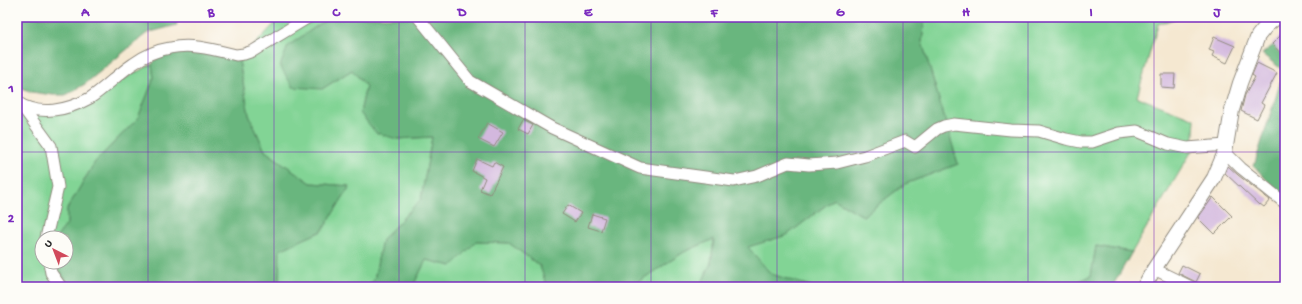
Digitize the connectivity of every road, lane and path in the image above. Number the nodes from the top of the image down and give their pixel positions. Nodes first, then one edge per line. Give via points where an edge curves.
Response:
1 (309, 17) edge
2 (418, 17) edge
3 (1277, 17) edge
4 (19, 103) edge
5 (1226, 149) junction
6 (1285, 203) edge
7 (48, 230) edge
8 (1154, 269) junction
9 (51, 270) edge
10 (62, 287) edge
11 (1144, 287) edge
12 (1191, 287) edge

1 - 4 street via 244,54 236,55 190,46 170,48 145,57 75,105 49,111 37,110
2 - 5 street via 470,81 552,128 640,168 734,181 757,176 788,163 837,163 905,141 915,147 937,129 954,124 1039,131 1081,142 1092,142 1119,133 1137,131 1168,144 1187,148
3 - 5 street via 1258,36 1252,49 1232,110
4 - 7 street via 51,146 58,187
5 - 6 street via 1241,168
5 - 8 street via 1214,178
8 - 11 street
8 - 12 street
9 - 10 street

